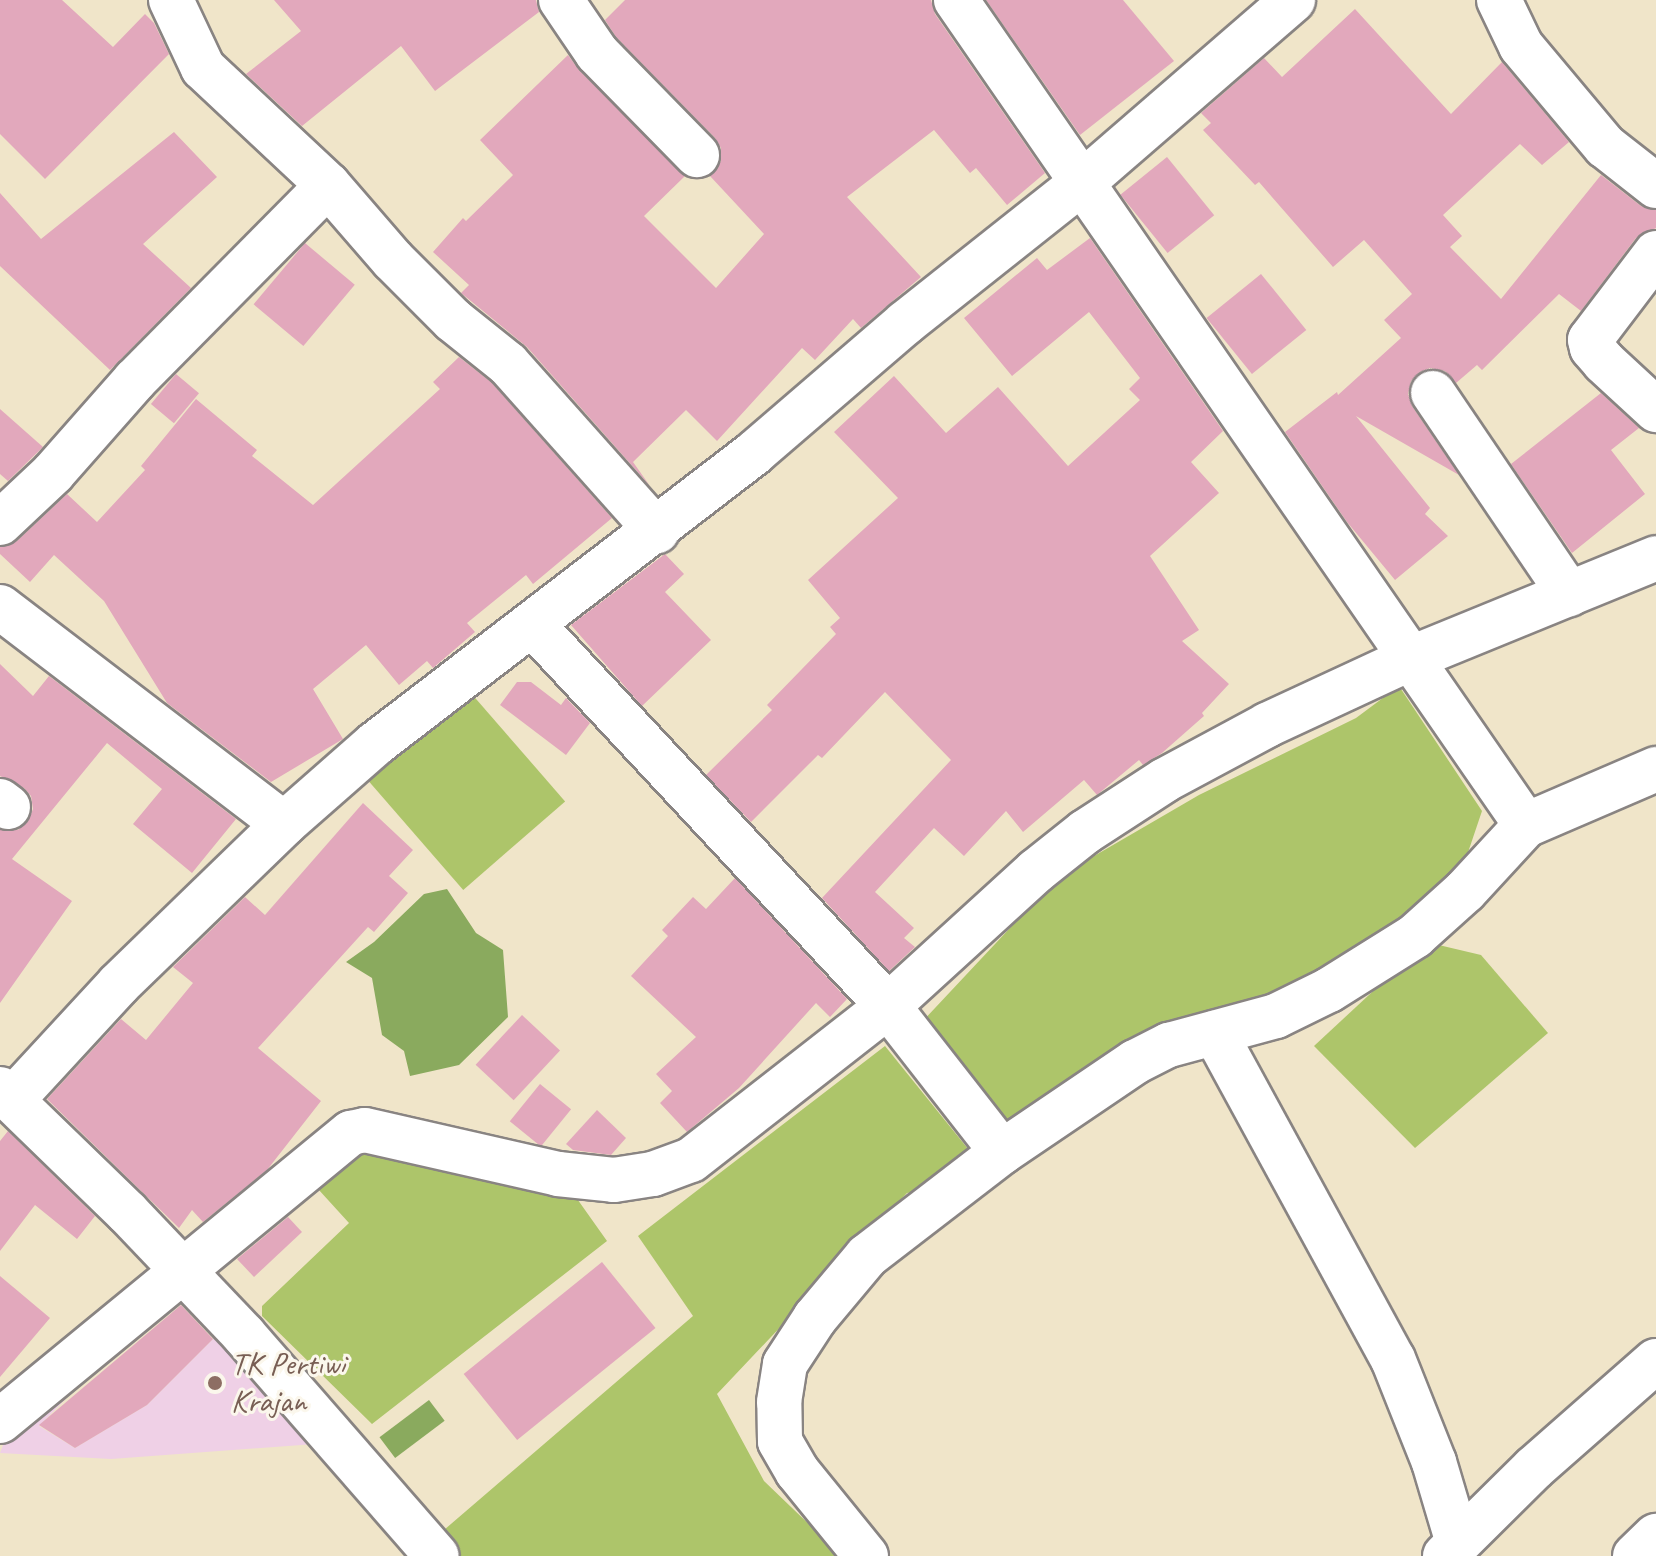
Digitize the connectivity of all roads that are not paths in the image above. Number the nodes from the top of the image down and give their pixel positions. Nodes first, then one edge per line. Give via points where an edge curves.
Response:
1 (171, 0) edge
2 (561, 0) edge
3 (956, 0) edge
4 (1293, 0) edge
5 (1499, 0) edge
6 (697, 155) dead end
7 (1083, 182) junction
8 (328, 185) junction
9 (1656, 186) edge
10 (1656, 253) edge
11 (1433, 393) dead end
12 (1656, 410) edge
13 (0, 523) edge
14 (657, 531) junction
15 (1656, 558) edge
16 (1569, 594) junction
17 (0, 607) edge
18 (532, 624) junction
19 (1409, 659) junction
20 (1656, 769) edge
21 (284, 824) junction
22 (1526, 825) junction
23 (888, 1006) junction
24 (1215, 1033) junction
25 (6, 1094) edge
26 (1002, 1152) junction
27 (185, 1273) junction
28 (1656, 1361) edge
29 (0, 1421) edge
30 (1656, 1536) edge
31 (1452, 1550) edge
32 (437, 1556) edge
33 (866, 1556) edge
34 (1635, 1556) edge

1 - 8 street via 203,68
2 - 6 street via 597,53
3 - 7 street
4 - 7 street
5 - 9 street via 1521,46 1605,146
7 - 14 street
7 - 19 street
8 - 13 street
8 - 14 street via 453,320 508,364
10 - 12 street via 1590,340 1604,362
11 - 16 street
14 - 18 street
15 - 16 street
16 - 19 street
17 - 21 street
18 - 21 street via 375,744
18 - 23 street
19 - 22 street
19 - 23 street via 1165,780 1085,832
20 - 22 street
21 - 25 street
22 - 24 street via 1415,936 1276,1016
23 - 26 street
23 - 27 street via 691,1160 614,1180 558,1174 365,1130 351,1133
24 - 26 street via 1169,1045 1135,1062
24 - 31 street via 1393,1359 1434,1462
25 - 27 street
26 - 33 street via 867,1256 785,1364 780,1441 797,1471
27 - 29 street
27 - 32 street
28 - 31 street via 1534,1468
30 - 34 street

